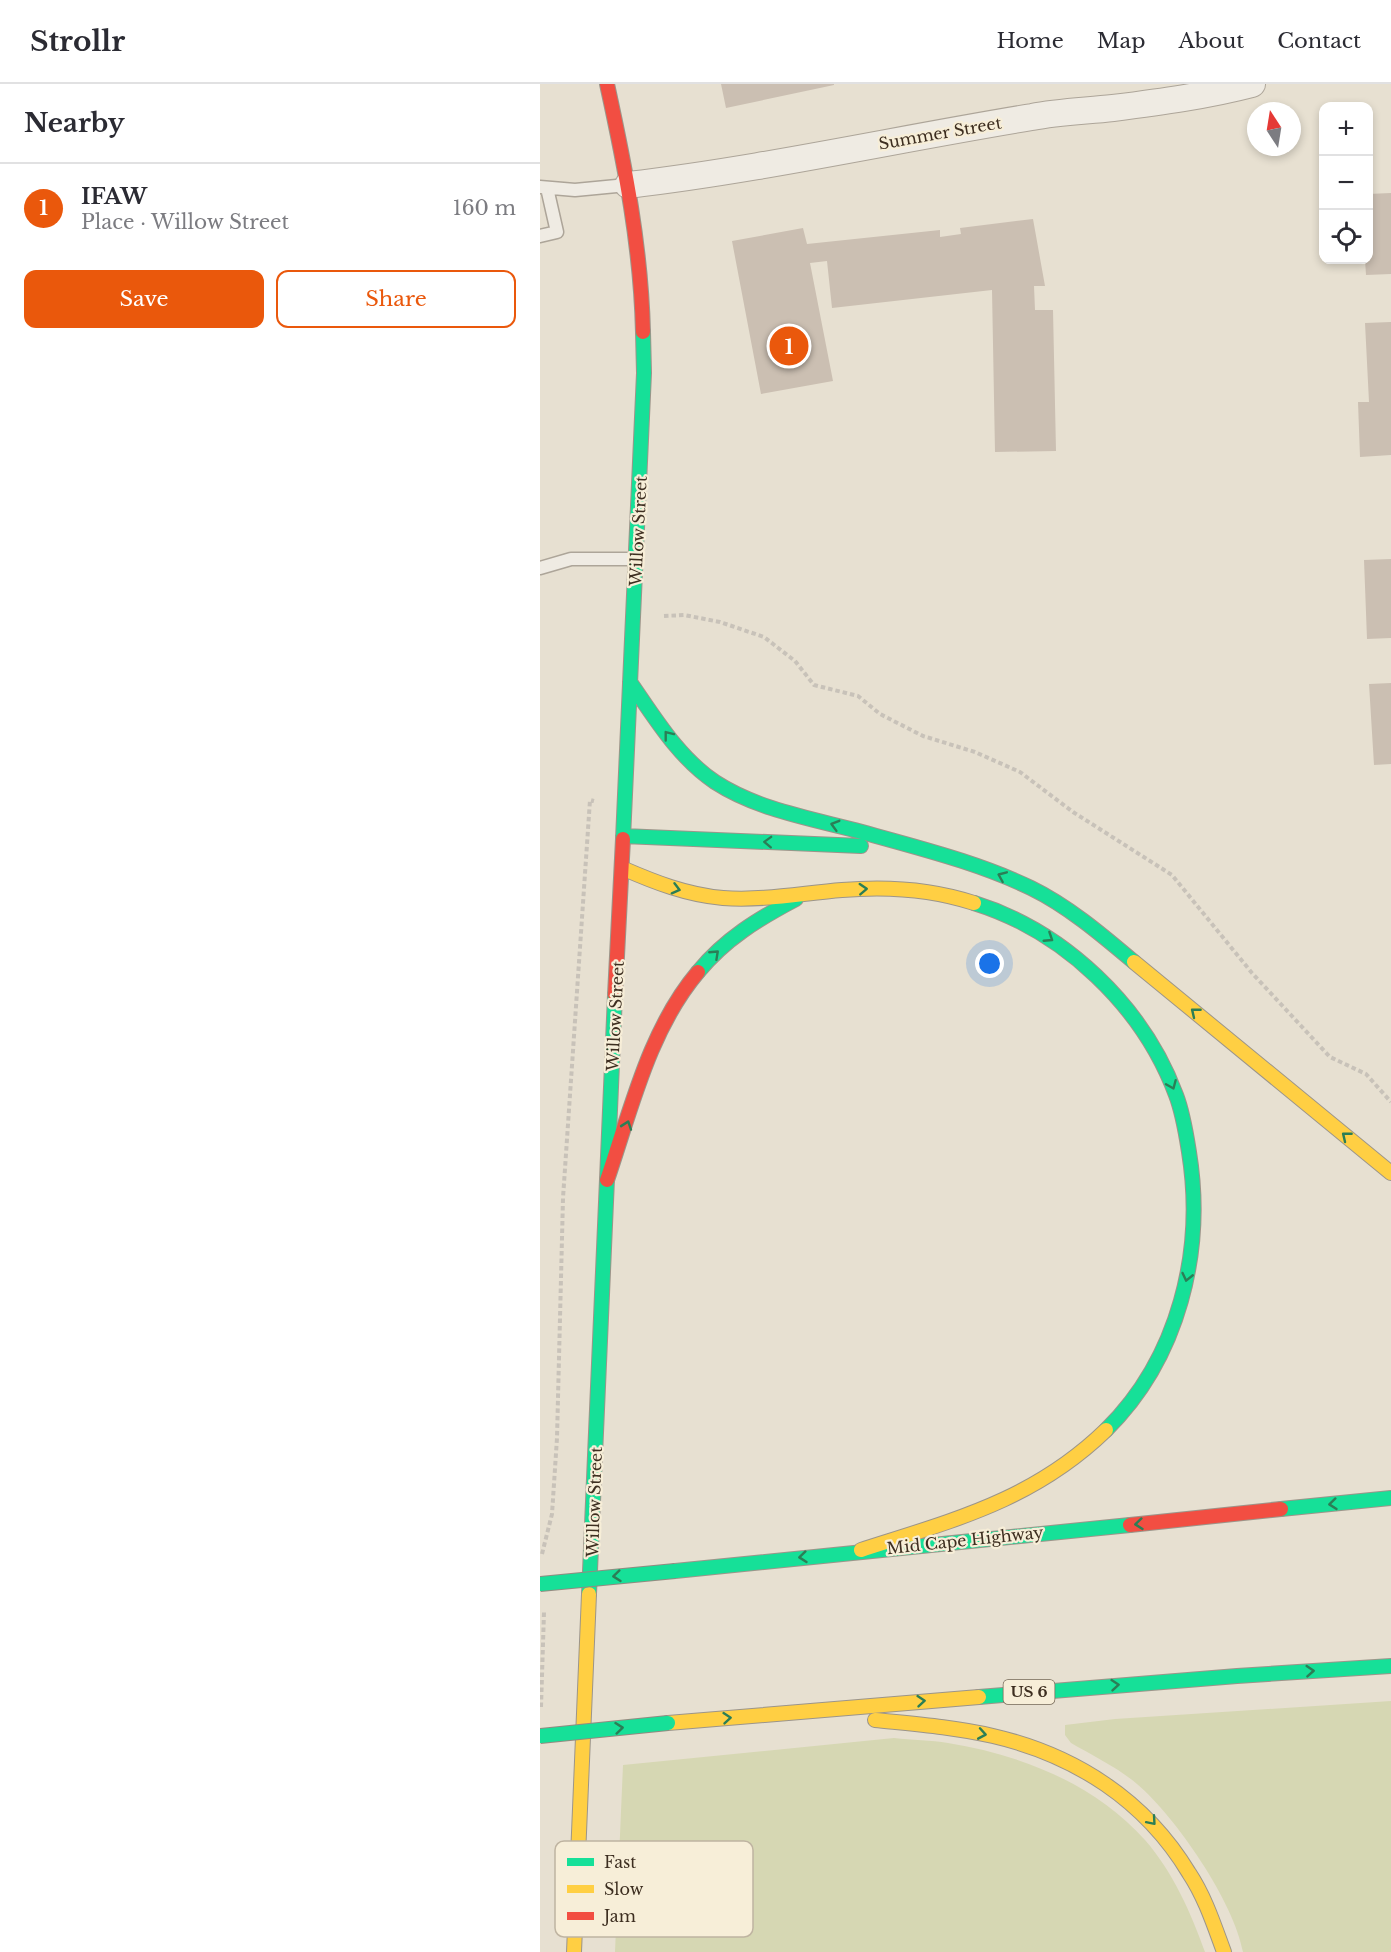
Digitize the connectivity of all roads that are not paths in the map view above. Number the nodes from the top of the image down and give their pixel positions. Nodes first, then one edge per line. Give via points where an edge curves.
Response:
1 (607, 84) edge
2 (1252, 84) edge
3 (628, 185) junction
4 (543, 188) edge
5 (540, 236) edge
6 (637, 559) junction
7 (540, 568) edge
8 (630, 682) junction
9 (623, 836) junction
10 (931, 854) junction
11 (622, 868) junction
12 (805, 895) junction
13 (1391, 1173) edge
14 (607, 1180) junction
15 (1391, 1498) edge
16 (861, 1551) junction
17 (540, 1584) edge
18 (1391, 1666) edge
19 (798, 1711) junction
20 (540, 1736) edge
21 (579, 1841) edge
22 (575, 1937) edge
23 (574, 1952) edge
24 (1224, 1952) edge

1 - 3 main road, Willow Street
2 - 3 street, Summer Street via 1166,101 1036,116 761,166
3 - 4 lane via 575,190
3 - 6 main road, Willow Street via 644,336
4 - 5 lane via 557,232
6 - 7 lane via 571,558
6 - 8 main road, Willow Street
8 - 9 main road, Willow Street
10 -> 8 main road via 764,805 712,780 681,751
10 -> 9 main road via 876,847
9 - 11 main road, Willow Street
13 -> 10 main road via 1082,920 1031,888 963,861
11 -> 12 main road via 675,889 725,898
11 - 14 main road, Willow Street
14 -> 12 main road via 658,1037 692,978 741,932
12 -> 16 main road via 882,888 950,896 1014,918 1076,957 1124,1007 1161,1061 1175,1090 1194,1182 1193,1251 1177,1317 1150,1375 1129,1405 1083,1452 1032,1486 970,1513
14 - 21 main road, Willow Street
15 -> 16 main road, Mid Cape Highway
16 -> 17 main road, Mid Cape Highway, bridge
19 -> 18 main road, US 6
20 -> 19 main road, US 6, bridge
19 -> 24 main road via 994,1736 1060,1757 1091,1774 1118,1791 1166,1837 1205,1899
22 - 23 main road, Willow Street

